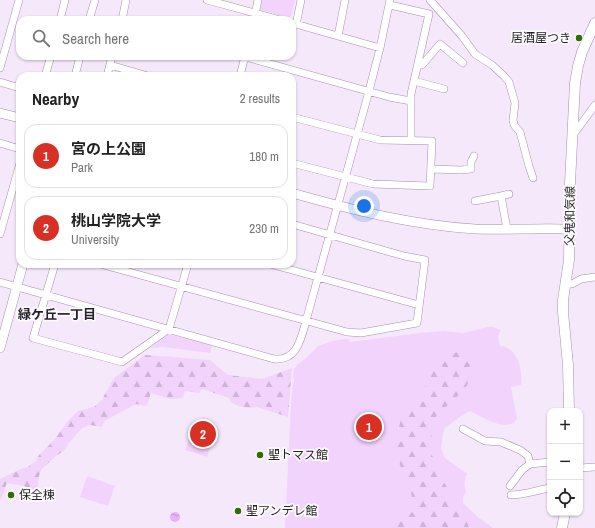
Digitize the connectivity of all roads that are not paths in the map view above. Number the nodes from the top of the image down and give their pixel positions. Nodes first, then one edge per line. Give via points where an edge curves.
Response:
1 (19, 0) edge
2 (65, 0) edge
3 (95, 0) edge
4 (126, 0) edge
5 (258, 0) edge
6 (301, 0) edge
7 (345, 0) edge
8 (430, 0) edge
9 (211, 1) edge
10 (390, 2) edge
11 (61, 16) edge
12 (91, 16) edge
13 (123, 16) edge
14 (252, 16) edge
15 (255, 16) edge
16 (296, 17) edge
17 (595, 23) edge
18 (296, 25) edge
19 (338, 36) junction
20 (454, 45) dead end
21 (380, 48) junction
22 (449, 52) junction
23 (50, 60) edge
24 (79, 60) edge
25 (111, 60) edge
26 (243, 60) edge
27 (258, 60) edge
28 (463, 63) dead end
29 (418, 64) junction
30 (110, 65) junction
31 (0, 68) edge
32 (46, 72) edge
33 (76, 72) edge
34 (108, 72) edge
35 (134, 72) edge
36 (241, 72) edge
37 (414, 81) junction
38 (0, 82) edge
39 (16, 87) edge
40 (444, 89) dead end
41 (369, 91) junction
42 (411, 101) junction
43 (595, 105) edge
44 (0, 113) edge
45 (16, 117) edge
46 (296, 117) edge
47 (357, 134) junction
48 (573, 135) junction
49 (411, 141) junction
50 (0, 143) edge
51 (16, 148) edge
52 (474, 156) dead end
53 (296, 164) edge
54 (431, 169) junction
55 (16, 177) edge
56 (345, 177) junction
57 (533, 178) dead end
58 (296, 194) edge
59 (509, 194) dead end
60 (501, 196) junction
61 (475, 201) dead end
62 (337, 206) junction
63 (296, 225) edge
64 (507, 229) junction
65 (569, 229) junction
66 (0, 234) edge
67 (329, 234) junction
68 (22, 268) edge
69 (54, 268) edge
70 (114, 268) edge
71 (187, 268) edge
72 (285, 268) edge
73 (318, 277) junction
74 (595, 277) edge
75 (0, 282) edge
76 (565, 284) junction
77 (16, 287) junction
78 (181, 287) junction
79 (45, 295) junction
80 (419, 305) junction
81 (306, 321) junction
82 (169, 329) junction
83 (0, 348) edge
84 (569, 408) edge
85 (463, 429) dead end
86 (547, 462) edge
87 (530, 464) junction
88 (595, 467) edge
89 (583, 468) edge
90 (510, 486) dead end
91 (547, 488) edge
92 (511, 495) dead end
93 (564, 516) edge
94 (562, 528) edge

1 - 31 street
2 - 11 street
3 - 12 street
4 - 13 street
5 - 15 street
6 - 16 street
7 - 19 street
8 - 57 street via 475,54 492,65 509,82 515,102 514,125 520,132
9 - 14 street
10 - 21 street
10 - 29 street via 429,14
17 - 48 main road, 父鬼和気線 via 578,66
18 - 19 street
19 - 21 street
20 - 22 street
21 - 41 street
22 - 28 street
22 - 29 street via 440,44 422,65
23 - 32 street
24 - 33 street
25 - 30 street
26 - 36 street
27 - 41 street
29 - 37 street
30 - 34 street
30 - 35 street
37 - 40 street
37 - 42 street
38 - 39 street
41 - 42 street
41 - 47 street
42 - 49 street
43 - 48 street
44 - 45 street
46 - 47 street
47 - 49 street via 380,140
47 - 56 street
48 - 65 main road, 父鬼和気線
49 - 54 street via 432,141
50 - 51 street
52 - 54 street via 471,169
53 - 56 street
54 - 56 street via 430,186 373,184
55 - 66 street
56 - 62 street
58 - 62 street
59 - 60 street
60 - 61 street
60 - 64 street
62 - 64 street via 434,225
62 - 67 street
63 - 67 street
64 - 65 street
65 - 76 main road, 父鬼和気線 via 569,260
67 - 73 street
67 - 80 street via 425,260
68 - 77 street
69 - 79 street
70 - 78 street
71 - 78 street
72 - 73 street
73 - 80 street
73 - 81 street
74 - 76 street
75 - 77 street
76 - 84 main road, 父鬼和気線 via 562,312 568,364
77 - 79 street
77 - 83 street
78 - 81 street
78 - 82 street
79 - 82 street
79 - 82 street via 33,338 122,362
80 - 81 street via 417,323 361,333 347,332
81 - 82 street via 295,350 280,359
85 - 87 street via 484,441 501,442 520,450 528,456
86 - 87 street
87 - 90 street
88 - 89 street
91 - 92 street
93 - 94 main road

